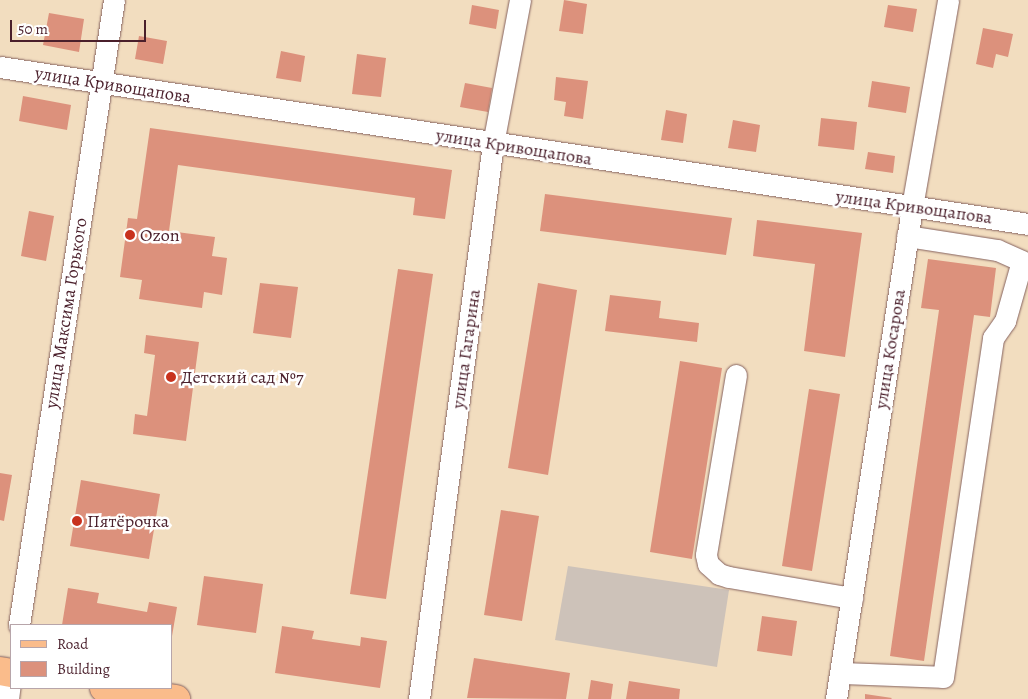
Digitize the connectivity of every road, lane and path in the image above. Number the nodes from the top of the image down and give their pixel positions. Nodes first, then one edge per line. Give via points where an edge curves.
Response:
1 (114, 0) edge
2 (520, 0) edge
3 (948, 0) edge
4 (0, 67) edge
5 (100, 84) junction
6 (492, 144) junction
7 (912, 206) junction
8 (1028, 224) edge
9 (907, 236) junction
10 (736, 375) dead end
11 (852, 598) junction
12 (19, 624) edge
13 (840, 673) junction
14 (10, 682) edge
15 (111, 689) edge
16 (8, 699) edge
17 (176, 699) edge
18 (419, 699) edge
19 (836, 699) edge

1 - 5 street, улица Максима Горького
2 - 6 street, улица Гагарина
3 - 7 street, улица Косарова
4 - 5 street, улица Кривощапова
5 - 6 street, улица Кривощапова
5 - 12 street, улица Максима Горького
6 - 7 street, улица Кривощапова
6 - 18 street, улица Гагарина
7 - 8 street, улица Кривощапова
7 - 9 street, улица Косарова
9 - 11 street, улица Косарова
9 - 13 street via 997,250 1022,260 1005,321 993,338 943,677
10 - 11 street via 706,555 708,564 719,574 729,577
11 - 13 street, улица Косарова
13 - 19 street, улица Косарова
14 - 16 street
15 - 17 main road

